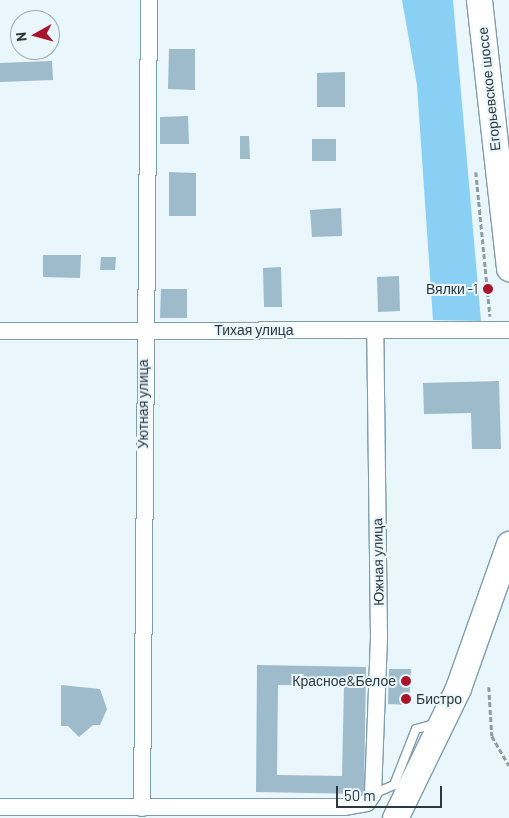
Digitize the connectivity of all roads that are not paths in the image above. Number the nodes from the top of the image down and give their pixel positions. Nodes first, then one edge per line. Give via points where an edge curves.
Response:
1 (149, 0) edge
2 (479, 0) edge
3 (509, 268) edge
4 (143, 330) junction
5 (375, 330) junction
6 (509, 330) edge
7 (0, 331) edge
8 (509, 544) edge
9 (442, 722) junction
10 (373, 794) junction
11 (0, 807) edge
12 (142, 808) junction
13 (342, 812) edge
14 (395, 818) edge

1 - 4 street, Уютная улица
2 - 3 main road, Егорьевское шоссе
4 - 5 street, Тихая улица
4 - 7 street, Тихая улица
4 - 12 street, Уютная улица
5 - 6 street, Тихая улица
5 - 10 street, Южная улица via 379,638
8 - 9 main road via 489,611
9 - 10 lane via 416,729 394,785
9 - 14 main road
10 - 13 street via 367,803
11 - 12 street
12 - 13 street

